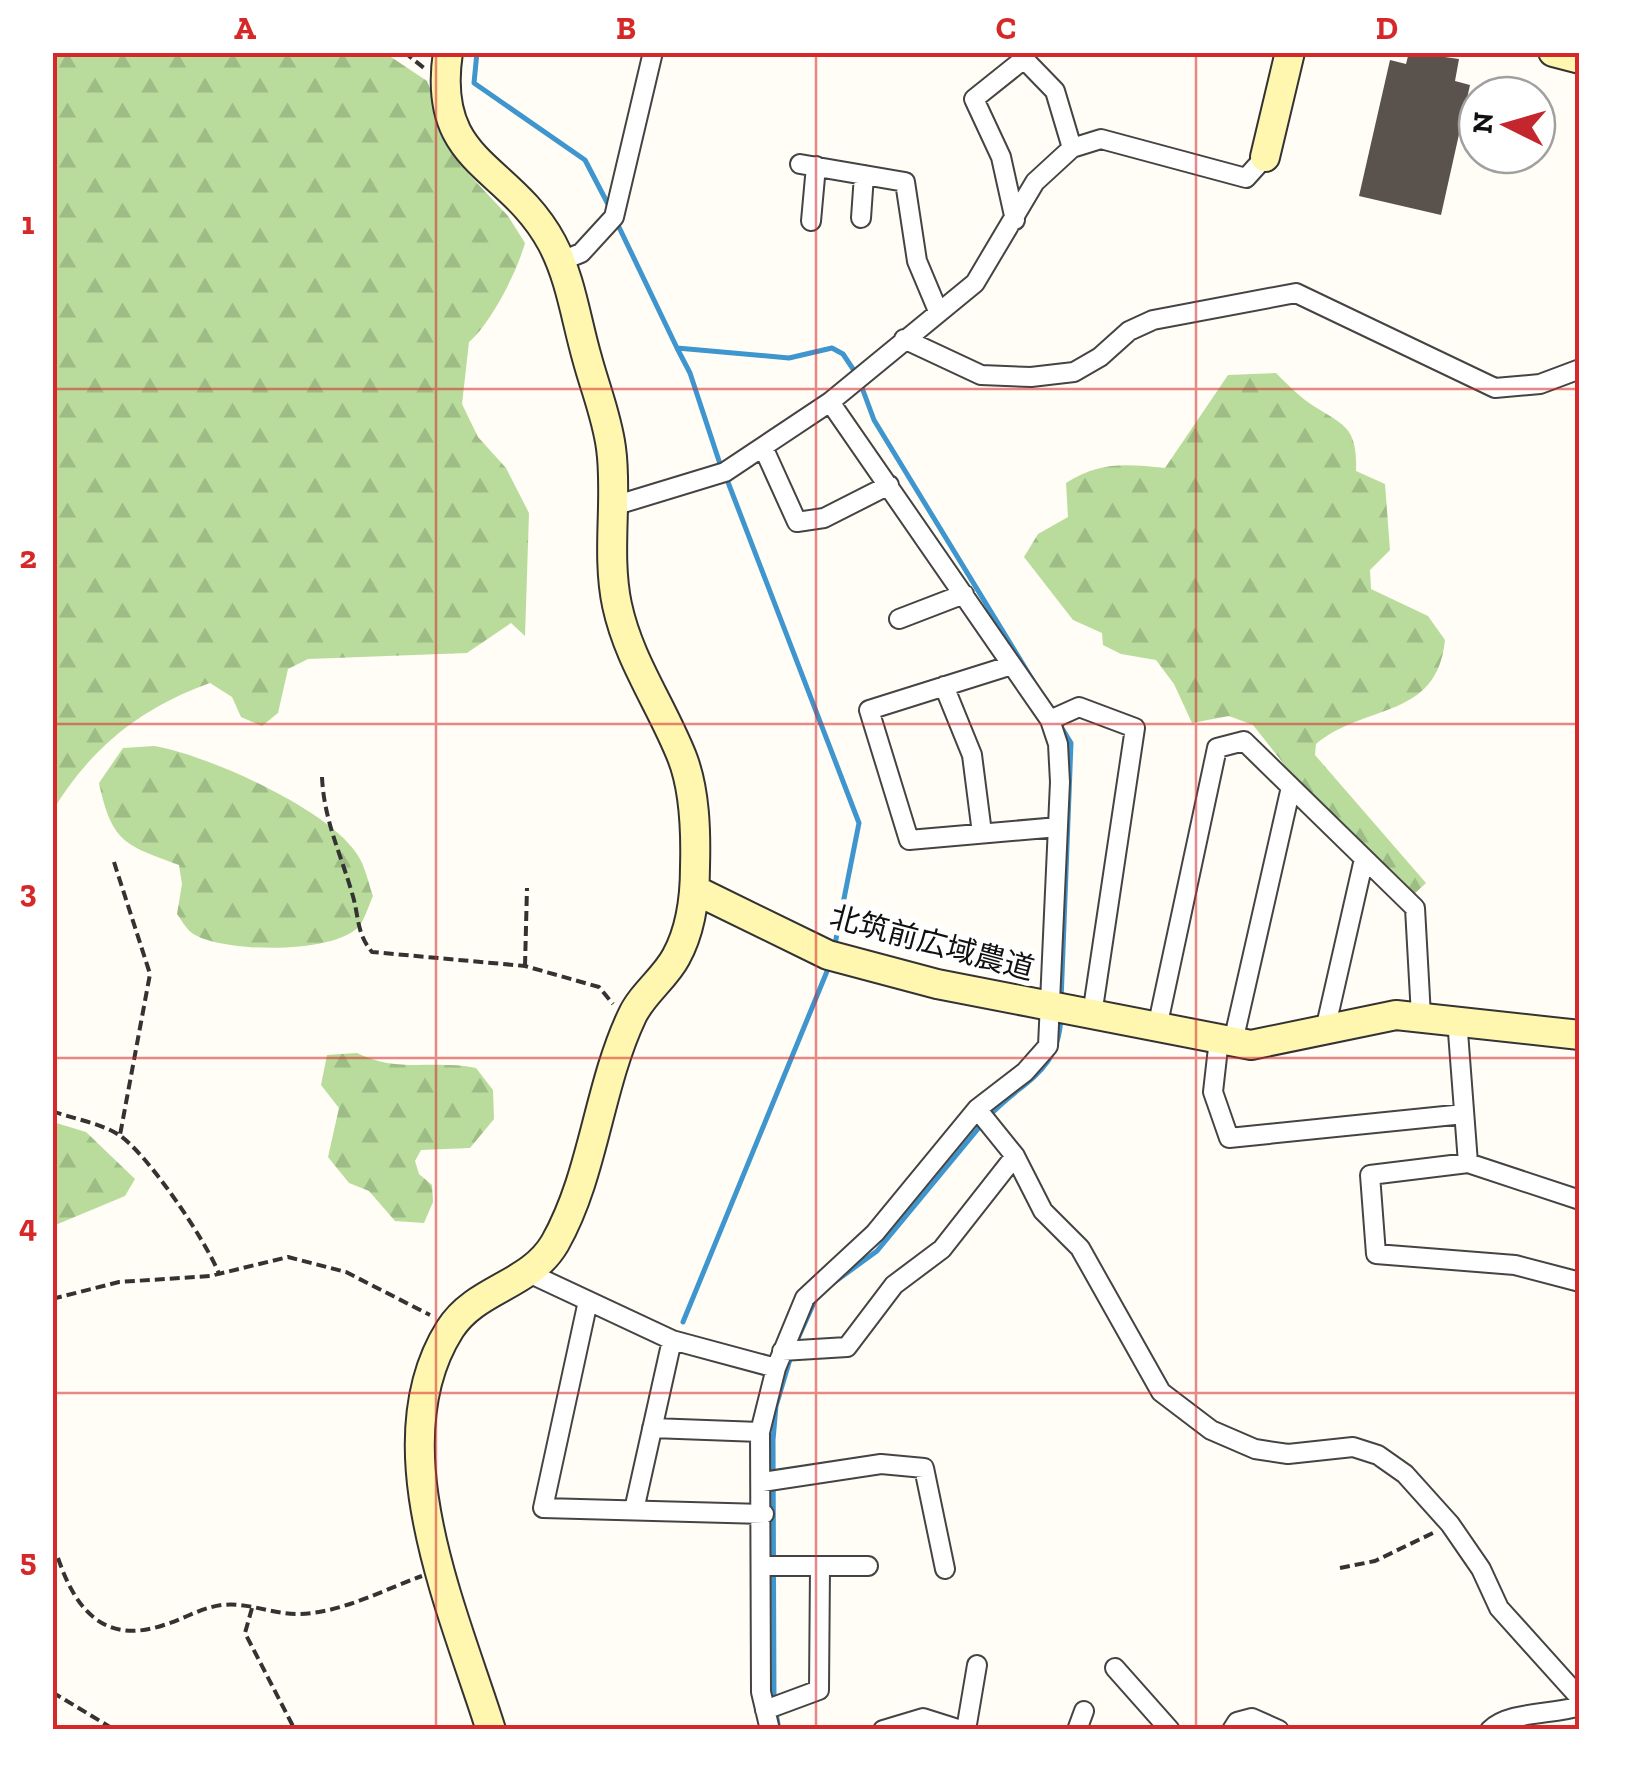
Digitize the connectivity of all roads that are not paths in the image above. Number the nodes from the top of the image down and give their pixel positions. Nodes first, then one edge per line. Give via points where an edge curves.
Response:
1 (448, 52) edge
2 (653, 52) edge
3 (1290, 52) edge
4 (1553, 52) edge
5 (1580, 59) edge
6 (1072, 148) junction
7 (1264, 157) joint
8 (864, 175) junction
9 (862, 218) dead end
10 (1015, 220) junction
11 (811, 221) dead end
12 (562, 260) junction
13 (938, 312) junction
14 (904, 339) junction
15 (1580, 369) edge
16 (830, 402) junction
17 (762, 447) junction
18 (889, 485) junction
19 (610, 507) junction
20 (964, 594) junction
21 (899, 619) dead end
22 (1012, 665) junction
23 (944, 686) junction
24 (1050, 720) junction
25 (1291, 786) junction
26 (1058, 827) junction
27 (982, 832) junction
28 (1364, 859) junction
29 (695, 890) junction
30 (1050, 1006) junction
31 (1092, 1015) junction
32 (1422, 1016) junction
33 (1457, 1019) junction
34 (1157, 1028) junction
35 (1326, 1030) junction
36 (1580, 1036) edge
37 (1226, 1040) junction
38 (978, 1109) junction
39 (1464, 1114) junction
40 (1015, 1156) junction
41 (1468, 1163) junction
42 (1580, 1200) edge
43 (530, 1274) junction
44 (1580, 1282) edge
45 (588, 1301) junction
46 (672, 1340) junction
47 (779, 1360) junction
48 (652, 1428) junction
49 (760, 1432) junction
50 (762, 1482) junction
51 (634, 1510) junction
52 (764, 1514) junction
53 (763, 1566) junction
54 (868, 1566) dead end
55 (820, 1567) junction
56 (945, 1569) dead end
57 (977, 1665) dead end
58 (1115, 1668) dead end
59 (1580, 1698) edge
60 (1580, 1706) edge
61 (765, 1710) junction
62 (491, 1730) edge
63 (770, 1730) edge
64 (883, 1730) edge
65 (963, 1730) edge
66 (1170, 1730) edge
67 (1232, 1730) edge
68 (1279, 1730) edge
69 (1490, 1730) edge

1 - 12 street via 444,84 452,127 473,158 516,192
2 - 12 street via 614,217 581,253
3 - 7 street
4 - 5 street
6 - 7 street via 1101,139 1246,178
6 - 10 street via 1035,182
6 - 10 street via 1056,91 1024,60 974,99 1002,158
8 - 9 street
8 - 11 street via 808,165
8 - 13 street via 905,182 917,261
10 - 13 street via 976,283
12 - 19 street via 612,450
13 - 14 street
14 - 15 street via 981,375 1074,372 1153,320 1296,293 1495,388 1540,384
14 - 16 street
16 - 17 street
16 - 18 street
17 - 18 street via 797,522 824,518
17 - 19 street via 725,472
18 - 20 street
19 - 29 street via 615,598 629,654 682,759 693,804
20 - 21 street
20 - 22 street
22 - 23 street
22 - 24 street
23 - 27 street via 972,756
23 - 27 street via 869,710 909,840
24 - 26 street via 1058,744
24 - 31 street via 1078,706 1135,728
25 - 28 street
25 - 34 street via 1244,741 1217,748
25 - 37 street
26 - 27 street
26 - 30 street
28 - 32 street via 1415,908
28 - 35 street
29 - 30 street, 北筑前広域農道 via 828,956
29 - 43 street via 676,958 629,1023 603,1089 568,1218
30 - 31 street, 北筑前広域農道
30 - 38 street via 1048,1046
31 - 34 street, 北筑前広域農道
32 - 33 street, 北筑前広域農道
32 - 35 street, 北筑前広域農道
33 - 36 street, 北筑前広域農道
33 - 39 street
34 - 37 street, 北筑前広域農道
35 - 37 street, 北筑前広域農道 via 1251,1045
37 - 39 street via 1213,1092 1230,1138
38 - 40 street
38 - 47 street via 874,1233 805,1298
39 - 41 street
40 - 47 street via 942,1249 894,1285 848,1347
40 - 59 street via 1043,1211 1080,1248 1162,1392 1210,1430 1256,1449 1288,1454 1353,1447 1405,1474 1450,1524 1499,1608
41 - 42 street
41 - 44 street via 1370,1175 1376,1254 1515,1265
43 - 45 street
43 - 62 street via 488,1294 453,1324 426,1372 420,1442 422,1488 440,1570
45 - 46 street
45 - 51 street via 543,1508
46 - 47 street
46 - 48 street
47 - 49 street
48 - 49 street
48 - 51 street
49 - 50 street
50 - 52 street
50 - 56 street via 881,1464 924,1468
51 - 52 street
52 - 53 street
53 - 55 street
53 - 61 street
54 - 55 street
55 - 61 street via 819,1690
57 - 65 street
58 - 66 street
60 - 69 street
61 - 63 street
64 - 65 street via 923,1718
67 - 68 street via 1252,1718

